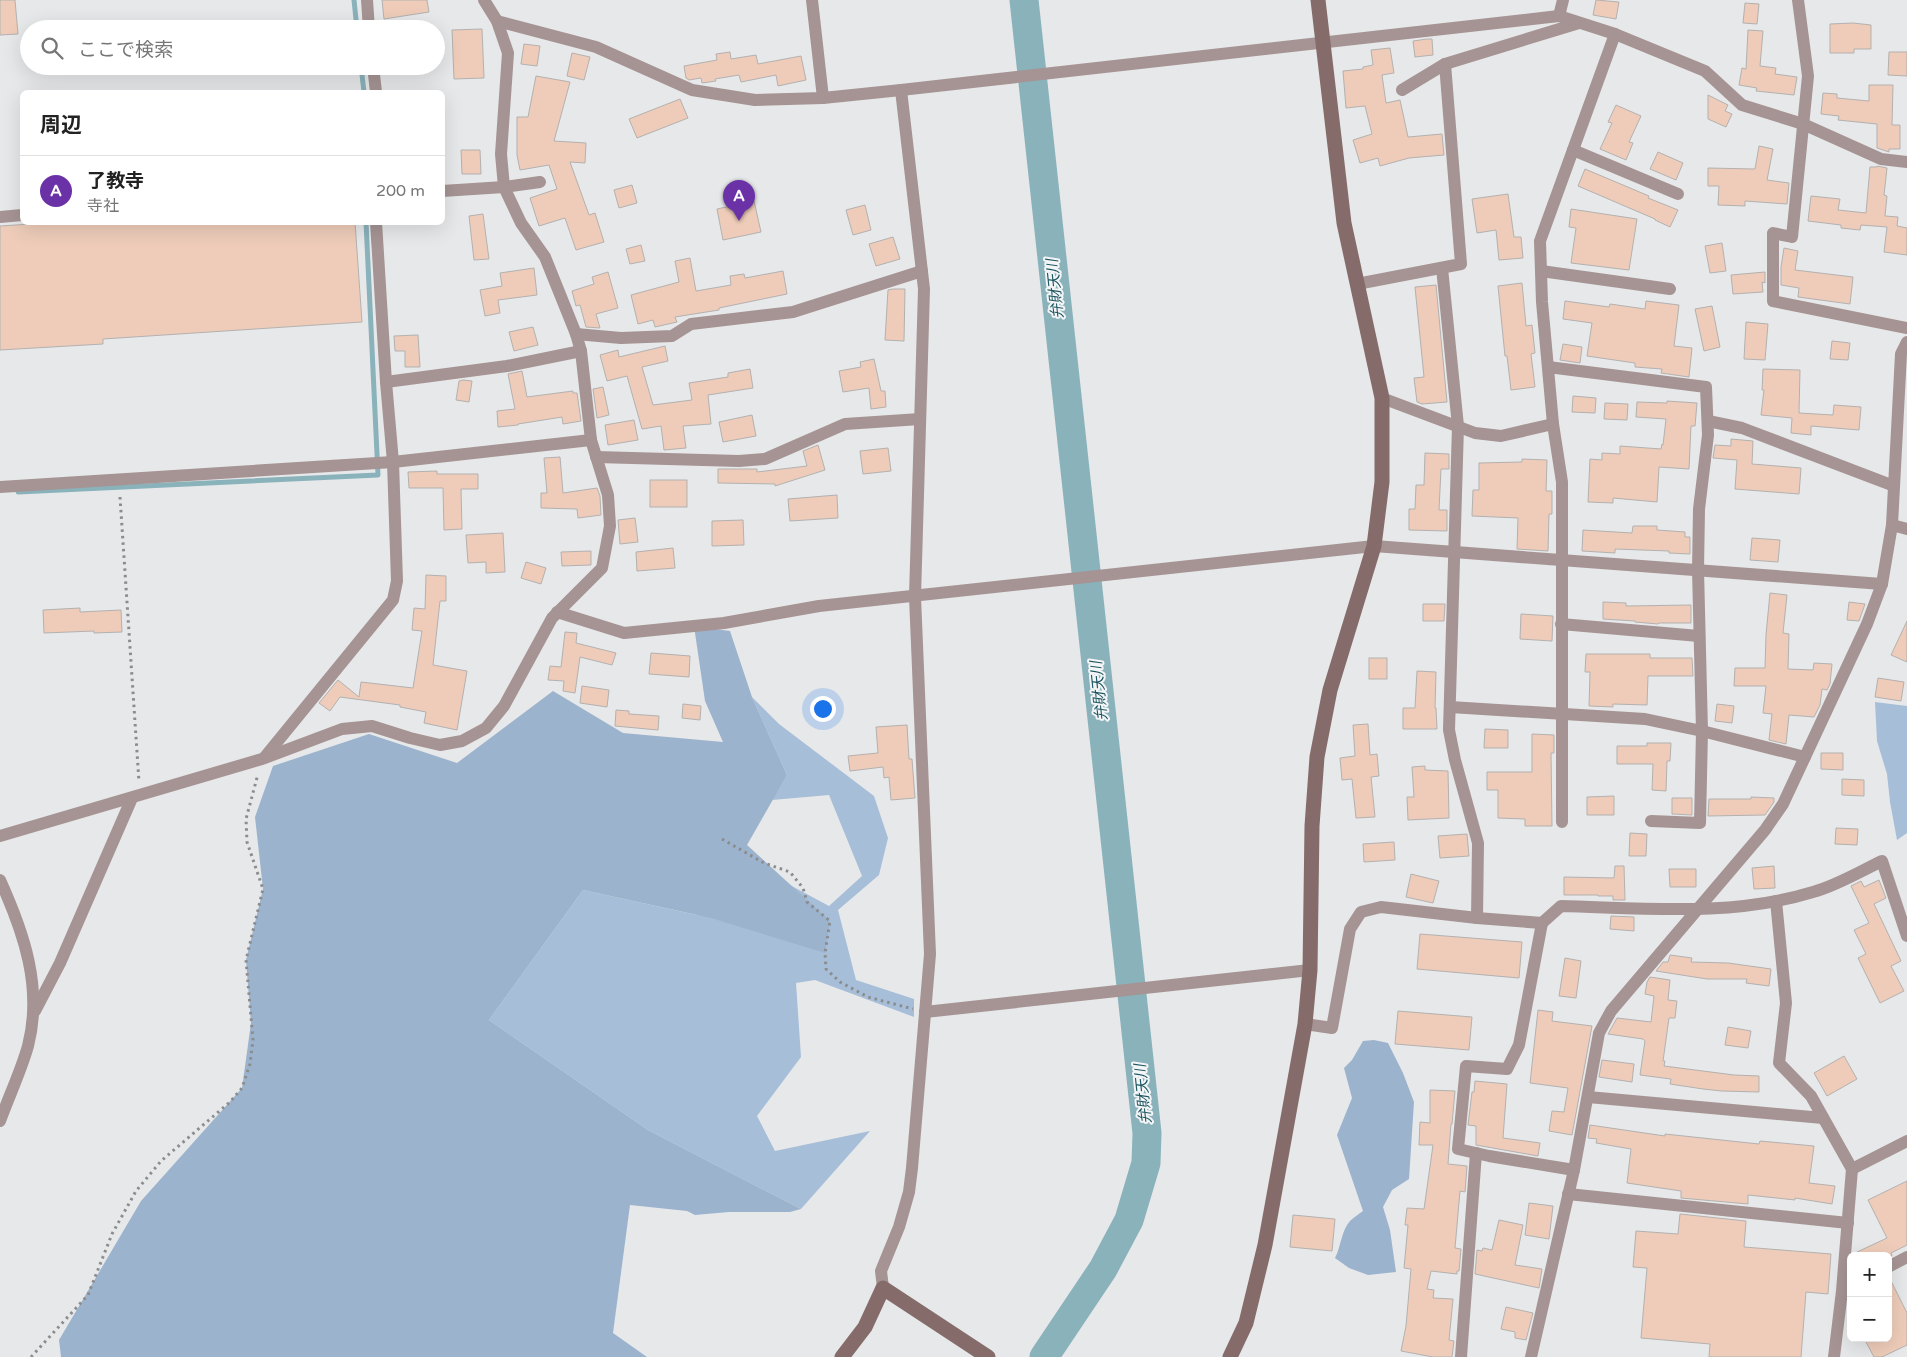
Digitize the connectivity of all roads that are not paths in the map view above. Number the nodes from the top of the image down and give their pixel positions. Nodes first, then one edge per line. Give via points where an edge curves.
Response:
1 (367, 0) edge
2 (484, 0) edge
3 (812, 0) edge
4 (1318, 0) edge
5 (1563, 0) edge
6 (1798, 0) edge
7 (1559, 16) junction
8 (368, 20) edge
9 (497, 21) junction
10 (1579, 23) junction
11 (1615, 34) junction
12 (1324, 42) junction
13 (1446, 64) junction
14 (374, 75) edge
15 (376, 90) edge
16 (901, 90) junction
17 (1402, 90) dead end
18 (823, 98) junction
19 (1803, 124) junction
20 (1573, 150) junction
21 (1907, 162) edge
22 (540, 182) dead end
23 (504, 187) junction
24 (445, 191) edge
25 (1678, 194) dead end
26 (20, 215) edge
27 (0, 217) edge
28 (376, 225) edge
29 (1442, 268) junction
30 (922, 271) junction
31 (1541, 271) junction
32 (1357, 284) junction
33 (1670, 289) dead end
34 (1907, 328) edge
35 (576, 334) junction
36 (1907, 342) edge
37 (581, 351) junction
38 (1548, 367) junction
39 (386, 382) junction
40 (1382, 398) junction
41 (920, 419) junction
42 (1708, 421) junction
43 (1553, 424) junction
44 (1458, 426) junction
45 (591, 440) junction
46 (596, 458) junction
47 (393, 462) junction
48 (1894, 486) junction
49 (0, 487) edge
50 (1892, 525) junction
51 (1907, 529) edge
52 (1374, 546) junction
53 (1455, 552) junction
54 (1561, 560) junction
55 (1698, 570) junction
56 (1882, 584) junction
57 (915, 597) junction
58 (558, 612) junction
59 (1562, 624) junction
60 (1699, 636) junction
61 (1450, 707) junction
62 (1562, 714) junction
63 (1702, 730) junction
64 (1805, 757) junction
65 (262, 759) junction
66 (136, 797) junction
67 (1651, 821) dead end
68 (1562, 822) dead end
69 (0, 836) edge
70 (0, 880) edge
71 (1776, 901) junction
72 (1698, 910) junction
73 (1477, 918) junction
74 (1542, 923) junction
75 (1907, 936) edge
76 (1310, 970) junction
77 (925, 1012) junction
78 (34, 1013) junction
79 (1305, 1024) junction
80 (1588, 1097) junction
81 (1823, 1118) junction
82 (0, 1121) edge
83 (1907, 1141) edge
84 (1476, 1153) junction
85 (1852, 1169) junction
86 (1574, 1170) junction
87 (1568, 1194) junction
88 (1848, 1223) junction
89 (1907, 1257) edge
90 (1892, 1265) edge
91 (883, 1288) junction
92 (1846, 1288) edge
93 (842, 1357) edge
94 (988, 1357) edge
95 (1230, 1357) edge
96 (1461, 1357) edge
97 (1532, 1357) edge
98 (1834, 1357) edge

1 - 8 street
2 - 9 street
3 - 18 street
4 - 12 street
5 - 7 street
6 - 19 street via 1808,76
7 - 10 street
7 - 12 street
9 - 18 street via 596,47 692,90 755,100
9 - 23 street via 508,53 501,154
10 - 11 street
10 - 13 street
11 - 19 street via 1705,71 1742,105
11 - 20 street
12 - 16 street
12 - 32 street via 1344,223
13 - 17 street
13 - 29 street via 1461,264
14 - 15 street
16 - 18 street
16 - 30 street
19 - 21 street via 1881,159
19 - 34 street via 1792,237 1773,233 1772,302
20 - 25 street
20 - 31 street via 1540,241
22 - 23 street
23 - 24 street
23 - 35 street via 521,223 545,258
26 - 27 street
28 - 39 street
29 - 32 street
29 - 44 street
30 - 35 street via 793,312 691,324 672,336 621,338
30 - 41 street
31 - 33 street
31 - 38 street
32 - 40 street
35 - 37 street
36 - 48 street via 1901,354
37 - 39 street via 507,366
37 - 45 street
38 - 42 street via 1706,387
38 - 43 street
39 - 47 street
40 - 44 street
40 - 52 street via 1382,482
41 - 46 street via 845,424 765,459
41 - 57 street
42 - 48 street via 1742,428
42 - 55 street via 1699,509
43 - 44 street via 1501,436 1475,433
43 - 54 street via 1562,482
44 - 53 street
45 - 46 street
45 - 47 street
46 - 58 street via 608,495 610,526 602,568
47 - 49 street
47 - 65 street via 398,580 393,600
48 - 50 street
50 - 51 street
50 - 56 street
52 - 53 street
52 - 57 street
52 - 76 street via 1330,690 1317,757 1312,826
53 - 54 street
53 - 61 street
54 - 55 street
54 - 59 street
55 - 56 street
55 - 60 street
56 - 64 street via 1867,624
57 - 58 street via 819,606 724,622 624,633
57 - 77 street via 930,954
58 - 65 street via 504,706 486,728 462,741 440,745 372,726 342,729
59 - 60 street
59 - 62 street
60 - 63 street
61 - 62 street
61 - 73 street via 1449,730 1454,760 1478,843
62 - 63 street via 1645,719
62 - 68 street
63 - 64 street
63 - 67 street via 1700,822
64 - 72 street via 1783,804 1765,830
65 - 66 street
66 - 69 street
66 - 78 street
70 - 78 street via 27,948 34,983
71 - 72 street
71 - 75 street via 1814,892 1882,861
71 - 81 street via 1786,1004 1779,1063 1811,1096
72 - 74 street via 1561,906
72 - 80 street via 1611,1010 1599,1034
73 - 74 street
73 - 79 street via 1381,907 1361,912 1350,929 1332,1028
74 - 84 street via 1519,1044 1507,1069 1466,1066 1458,1149
76 - 77 street
76 - 79 street
77 - 91 street via 909,1192 881,1271
78 - 82 street via 28,1046
79 - 95 street via 1265,1245 1246,1323
80 - 81 street
80 - 86 street
81 - 85 street
83 - 85 street
84 - 86 street
84 - 96 street
85 - 88 street
86 - 87 street
87 - 88 street
87 - 97 street
88 - 92 street
89 - 90 street
91 - 93 street via 865,1327
91 - 94 street
92 - 98 street

